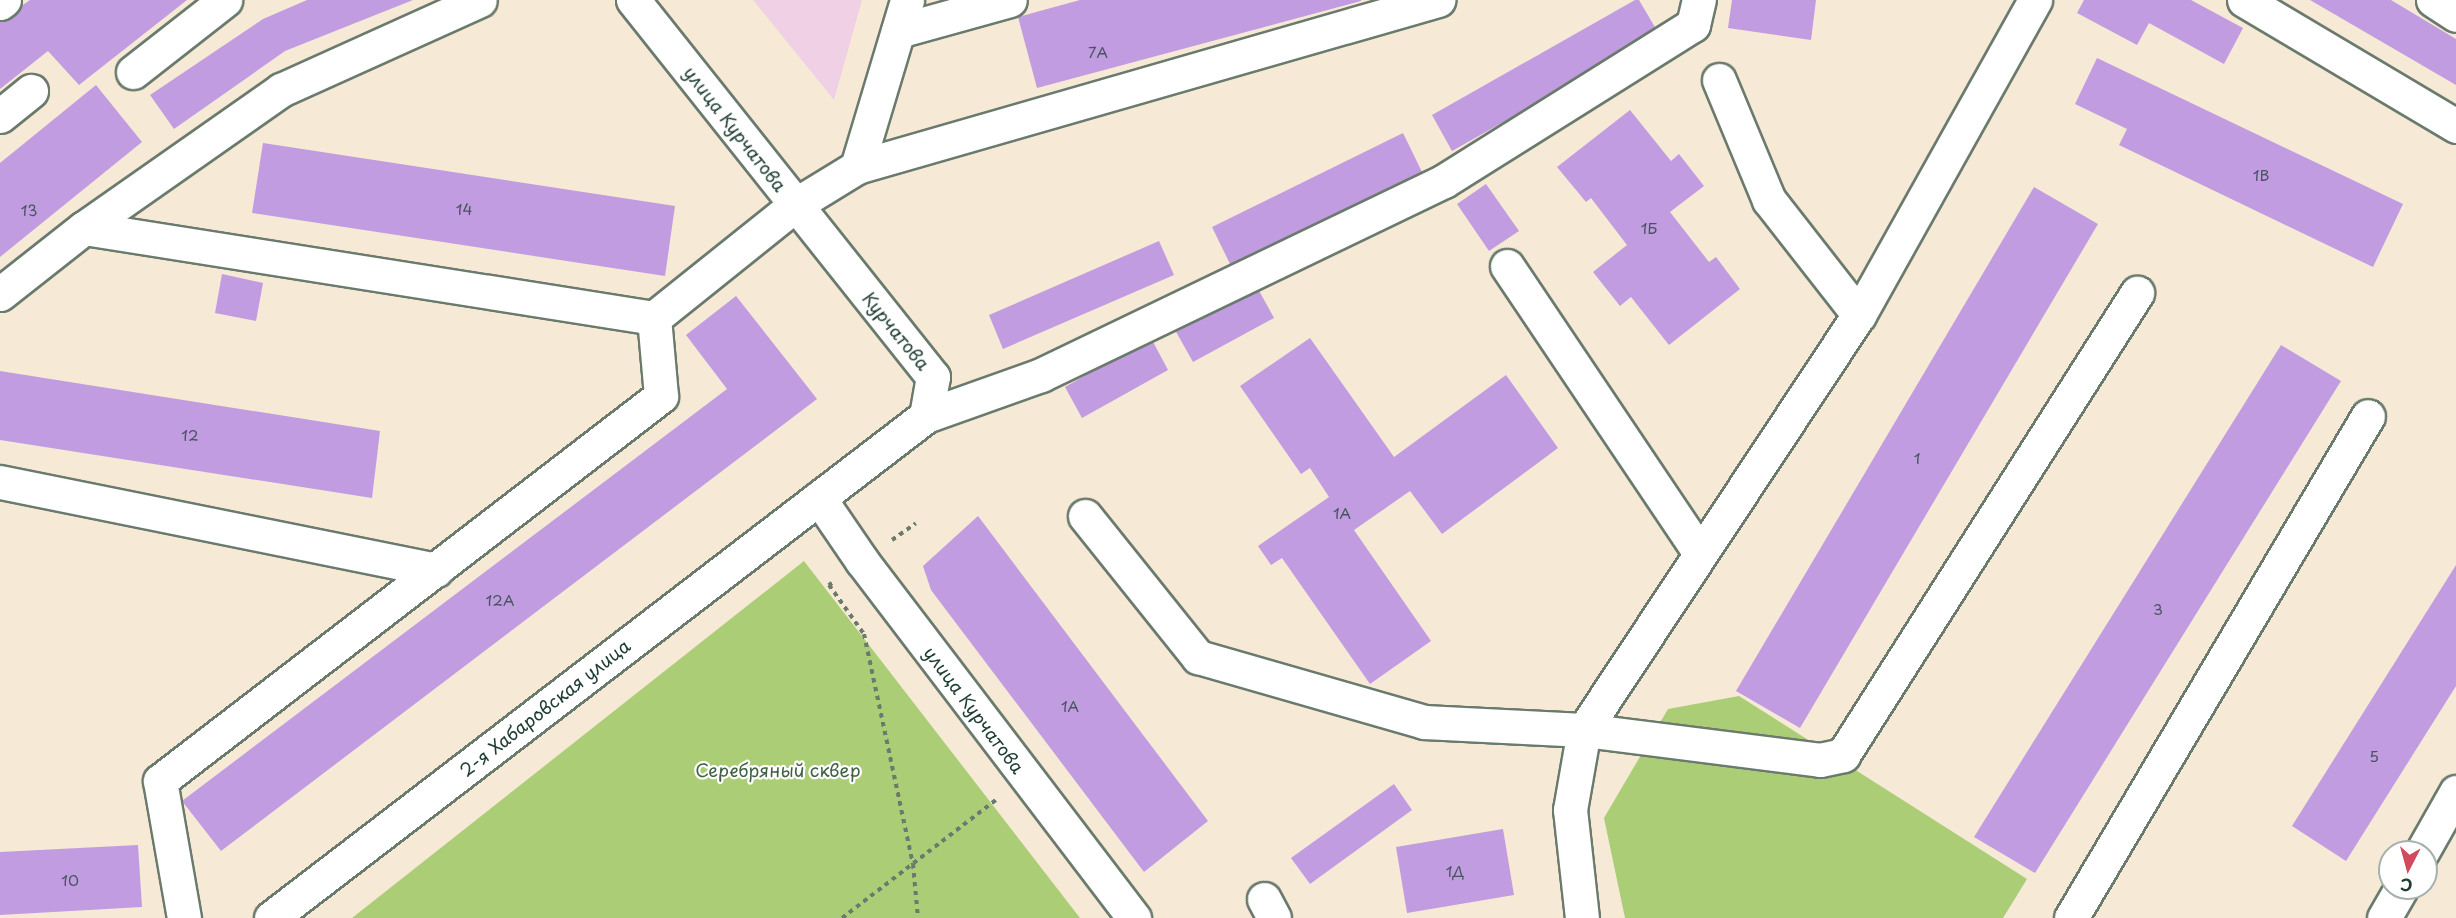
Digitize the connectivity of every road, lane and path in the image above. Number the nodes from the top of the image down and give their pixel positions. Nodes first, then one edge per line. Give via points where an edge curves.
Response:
1 (225, 0) edge
2 (633, 0) edge
3 (908, 0) edge
4 (1010, 0) edge
5 (1438, 0) edge
6 (1699, 0) edge
7 (2035, 0) edge
8 (2244, 0) edge
9 (2433, 0) edge
10 (470, 2) edge
11 (2456, 15) edge
12 (898, 31) junction
13 (133, 72) dead end
14 (1719, 80) dead end
15 (31, 90) dead end
16 (0, 116) edge
17 (2456, 126) edge
18 (857, 166) junction
19 (795, 205) junction
20 (84, 228) junction
21 (1507, 266) dead end
22 (2137, 293) dead end
23 (0, 294) edge
24 (1859, 315) junction
25 (654, 318) junction
26 (926, 416) junction
27 (2368, 416) dead end
28 (0, 482) edge
29 (819, 498) junction
30 (1085, 516) dead end
31 (916, 524) dead end
32 (1700, 553) junction
33 (862, 561) junction
34 (436, 570) junction
35 (1584, 730) junction
36 (1024, 777) junction
37 (2456, 792) edge
38 (2429, 840) edge
39 (913, 864) junction
40 (2394, 900) edge
41 (184, 918) edge
42 (271, 918) edge
43 (842, 918) edge
44 (918, 918) edge
45 (1134, 918) edge
46 (1582, 918) edge
47 (2071, 918) edge
48 (2384, 918) edge

1 - 13 street
2 - 19 street, улица Курчатова
3 - 12 street
4 - 12 street
5 - 18 street, улица Курчатова
6 - 26 street via 1693,25 1444,182 1041,375
7 - 24 street
8 - 17 street
9 - 11 street
10 - 20 street via 281,90
12 - 18 street
14 - 24 street via 1769,200
15 - 16 street
18 - 19 street, улица Курчатова
19 - 25 street
19 - 26 street, Курчатова via 933,377
20 - 23 street
20 - 25 street
21 - 32 street
22 - 35 street via 1843,755 1820,760
24 - 32 street
25 - 34 street via 661,396
26 - 29 street
27 - 47 street
28 - 34 street
29 - 33 street, улица Курчатова
29 - 42 street, 2-я Хабаровская улица
30 - 35 street via 1198,657 1424,722
31 - 33 path
32 - 35 street
33 - 36 street, улица Курчатова
33 - 39 path via 829,585 864,634
34 - 41 street via 160,781
35 - 46 street via 1570,810
36 - 39 path
36 - 45 street, улица Курчатова
37 - 38 street
39 - 43 path
39 - 44 path
40 - 48 street

